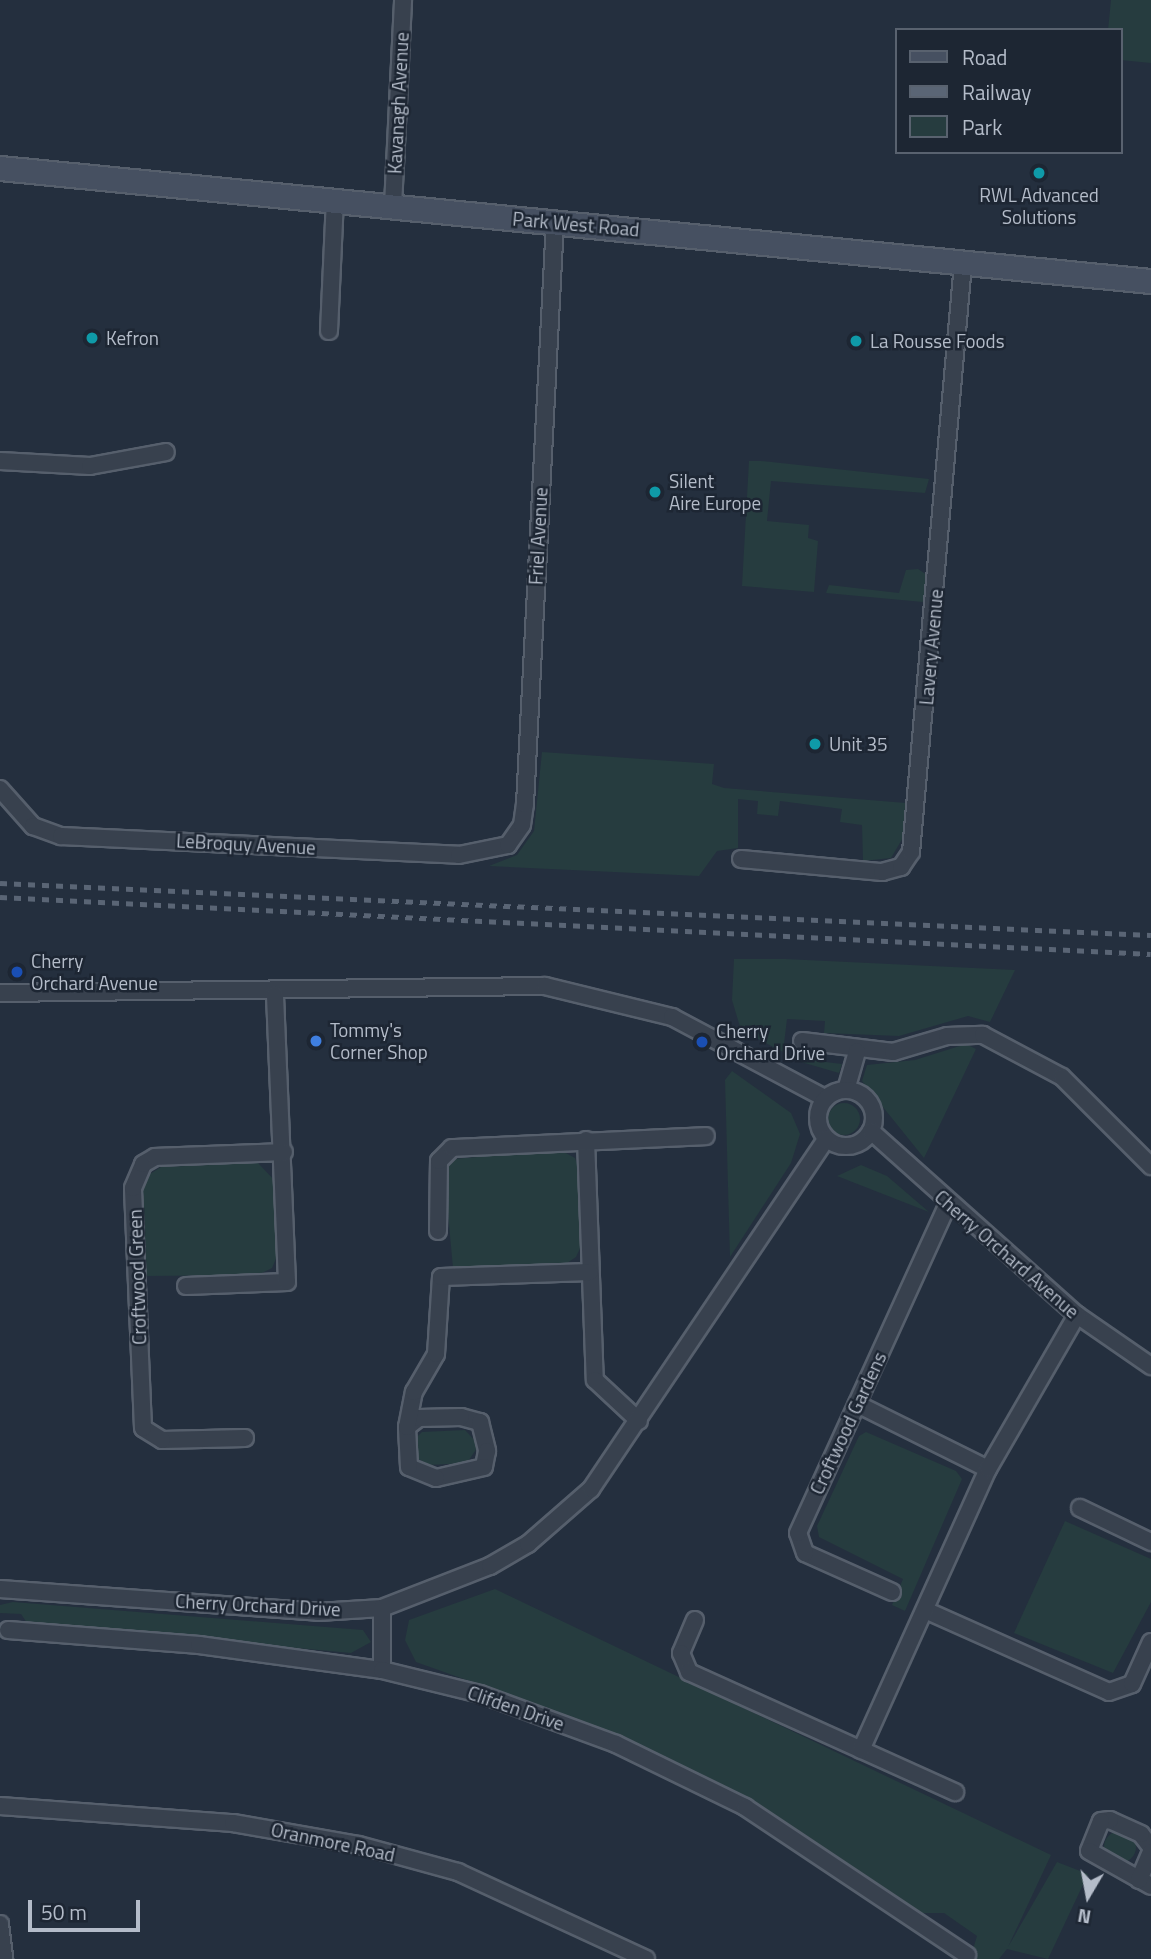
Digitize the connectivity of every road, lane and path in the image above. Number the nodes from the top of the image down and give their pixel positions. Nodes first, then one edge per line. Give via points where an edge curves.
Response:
1 (403, 0) edge
2 (0, 168) edge
3 (335, 200) junction
4 (393, 205) junction
5 (555, 222) junction
6 (963, 263) junction
7 (1151, 281) edge
8 (329, 331) dead end
9 (166, 452) dead end
10 (0, 461) edge
11 (0, 789) edge
12 (508, 845) joint
13 (741, 859) dead end
14 (7, 993) edge
15 (275, 994) junction
16 (802, 1041) dead end
17 (857, 1052) junction
18 (846, 1090) junction
19 (825, 1098) junction
20 (871, 1131) junction
21 (706, 1136) dead end
22 (826, 1139) junction
23 (586, 1140) junction
24 (284, 1152) junction
25 (1151, 1166) edge
26 (948, 1204) junction
27 (438, 1231) dead end
28 (590, 1272) junction
29 (186, 1286) dead end
30 (1077, 1315) junction
31 (1151, 1366) edge
32 (857, 1404) junction
33 (639, 1421) junction
34 (407, 1427) junction
35 (245, 1438) dead end
36 (988, 1469) junction
37 (1080, 1508) dead end
38 (1151, 1542) edge
39 (0, 1589) edge
40 (892, 1592) dead end
41 (382, 1608) junction
42 (925, 1610) junction
43 (695, 1620) dead end
44 (8, 1630) dead end
45 (1151, 1642) edge
46 (382, 1670) junction
47 (861, 1750) junction
48 (955, 1792) dead end
49 (0, 1806) edge
50 (1151, 1850) edge
51 (1145, 1883) edge
52 (0, 1924) edge
53 (967, 1955) dead end
54 (4, 1959) edge
55 (646, 1959) edge

1 - 4 street, Kavanagh Avenue
2 - 3 street, Park West Road
3 - 4 street, Park West Road
3 - 8 street
4 - 5 street, Park West Road
5 - 6 street, Park West Road
5 - 12 street, Friel Avenue via 525,804 523,825
6 - 7 street, Park West Road
6 - 13 street, Lavery Avenue via 910,856 901,867 882,872
9 - 10 street via 90,466
11 - 12 street, LeBroquy Avenue via 33,825 61,836 458,855
14 - 15 street
15 - 19 street via 523,985 598,995 695,1026
15 - 24 street
16 - 17 street
17 - 18 street
17 - 25 street via 983,1035 1062,1077
18 - 19 street
18 - 20 street via 870,1105
19 - 22 street via 817,1119
20 - 22 street via 851,1146
20 - 26 street, Cherry Orchard Avenue
21 - 23 street
22 - 33 street, Cherry Orchard Drive
23 - 27 street via 452,1148 439,1161
23 - 28 street
24 - 29 street via 287,1282
24 - 35 street, Croftwood Green via 155,1157 143,1164 133,1188 143,1428 162,1440
26 - 30 street, Cherry Orchard Avenue
26 - 32 street, Croftwood Gardens
28 - 33 street via 595,1380
28 - 34 street via 441,1277 436,1353 414,1392
30 - 31 street, Cherry Orchard Avenue
30 - 36 street
32 - 36 street
32 - 40 street, Croftwood Gardens via 797,1544
33 - 41 street, Cherry Orchard Drive via 592,1489 527,1544 458,1581
34 - 34 street via 438,1417 480,1422 487,1451 484,1467 456,1477 416,1473 405,1452
36 - 42 street
37 - 38 street
39 - 41 street, Cherry Orchard Drive via 318,1612
41 - 46 street
42 - 45 street via 1109,1692 1132,1684
42 - 47 street
43 - 47 street via 681,1653 688,1672
44 - 46 street, Clifden Drive via 199,1645
46 - 53 street, Clifden Drive via 480,1694 616,1744 722,1795
47 - 48 street
49 - 55 street, Oranmore Road via 233,1823 359,1845 458,1872
50 - 51 street
50 - 51 street via 1141,1833 1110,1820 1101,1821 1089,1851
52 - 54 street

